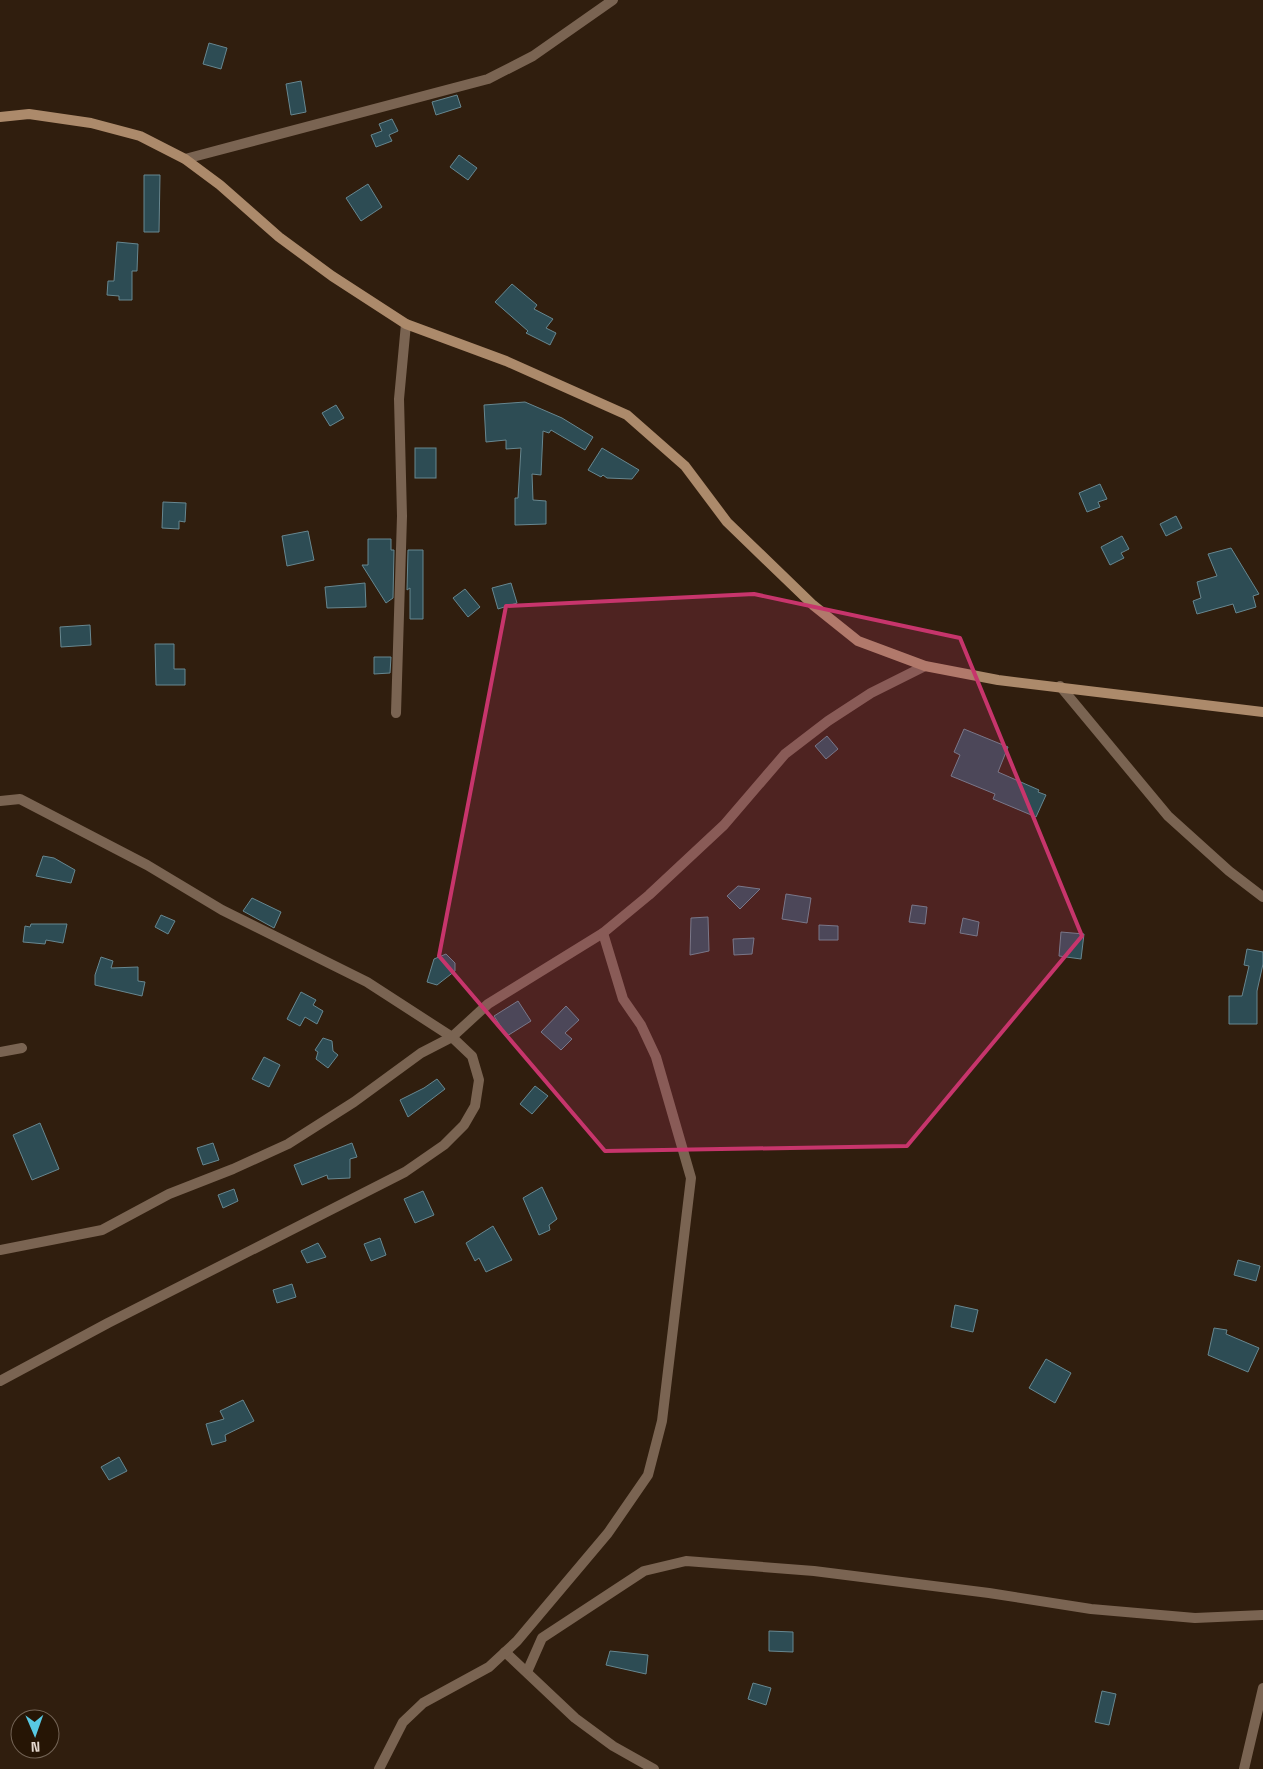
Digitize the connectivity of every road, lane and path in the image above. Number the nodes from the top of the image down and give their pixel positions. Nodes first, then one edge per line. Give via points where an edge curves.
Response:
1 (613, 0) edge
2 (0, 117) edge
3 (184, 159) junction
4 (406, 324) junction
5 (925, 666) junction
6 (1060, 686) junction
7 (1263, 712) edge
8 (396, 713) dead end
9 (0, 801) edge
10 (1263, 897) edge
11 (603, 933) junction
12 (452, 1038) junction
13 (22, 1048) dead end
14 (0, 1052) edge
15 (0, 1250) edge
16 (0, 1381) edge
17 (1263, 1614) edge
18 (505, 1652) junction
19 (527, 1672) junction
20 (1263, 1688) edge
21 (379, 1769) edge
22 (654, 1769) edge
23 (1244, 1769) edge

1 - 3 street via 533,56 488,79
2 - 3 street via 30,114 91,123 140,136
3 - 4 street via 220,185 279,237
4 - 5 street via 506,360 627,415 685,466 727,522 814,605 858,641
4 - 8 street via 398,399 402,516
5 - 6 street via 998,680
5 - 11 street via 828,721 785,754 724,825
6 - 7 street
6 - 10 street via 1168,816
9 - 12 street via 20,799 147,865 222,910 367,982
11 - 12 street via 488,1004
11 - 18 street via 623,999 641,1025 656,1057 691,1178 662,1421 648,1475 602,1540 537,1619
12 - 15 street via 421,1053 354,1102 288,1144 169,1194 102,1230
12 - 16 street via 472,1056 480,1080 475,1106 464,1125 444,1145 405,1172
13 - 14 street
17 - 19 street via 1196,1618 1091,1609 814,1571 686,1561 644,1571 542,1638
18 - 19 street
18 - 21 street via 489,1667 423,1703 403,1722
19 - 22 street via 575,1718 613,1746
20 - 23 street

